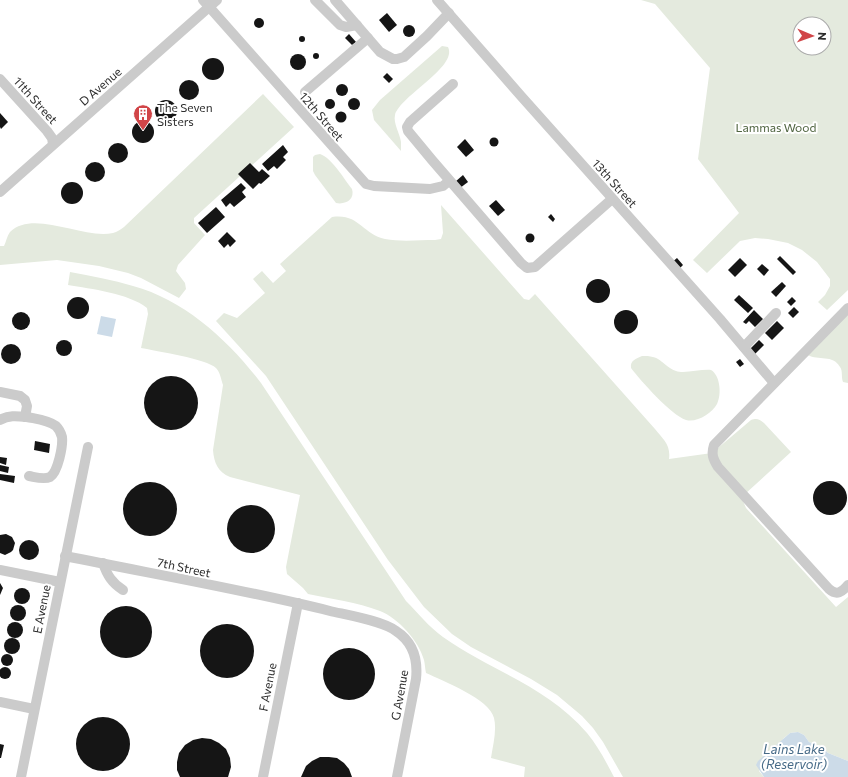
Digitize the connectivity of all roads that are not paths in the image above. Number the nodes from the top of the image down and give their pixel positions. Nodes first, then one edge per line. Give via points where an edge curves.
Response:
1 (315, 0) edge
2 (335, 0) edge
3 (437, 0) edge
4 (210, 2) edge
5 (449, 13) junction
6 (357, 25) junction
7 (368, 38) junction
8 (0, 79) edge
9 (453, 84) dead end
10 (305, 92) dead end
11 (52, 141) junction
12 (449, 181) junction
13 (0, 192) edge
14 (612, 199) junction
15 (848, 308) edge
16 (776, 313) dead end
17 (744, 346) junction
18 (774, 382) junction
19 (0, 392) edge
20 (25, 417) junction
21 (0, 420) edge
22 (88, 447) dead end
23 (29, 476) dead end
24 (65, 556) junction
25 (103, 563) junction
26 (0, 570) edge
27 (60, 582) junction
28 (848, 585) edge
29 (123, 590) dead end
30 (298, 603) junction
31 (0, 702) edge
32 (34, 709) junction
33 (20, 777) edge
34 (263, 777) edge
35 (397, 777) edge

1 - 6 lane via 340,25
2 - 6 lane
3 - 5 lane, 13th Street
4 - 11 lane, D Avenue
4 - 12 lane, 12th Street via 366,184 430,189 443,186
5 - 7 lane via 401,58 393,59 384,55
5 - 14 lane, 13th Street
6 - 7 lane
7 - 10 lane
8 - 11 lane, 11th Street
9 - 12 lane via 407,127
11 - 13 lane, D Avenue via 37,160
12 - 14 lane via 527,268 535,267
14 - 17 lane, 13th Street
15 - 18 lane
16 - 17 lane
17 - 18 lane, 13th Street
18 - 28 lane via 714,445 713,459 829,589 839,593
19 - 20 lane via 20,396 25,400
20 - 21 lane via 10,416
20 - 23 lane via 52,424 60,431 62,438 53,474 48,478
22 - 24 lane, E Avenue
24 - 25 lane, 7th Street
24 - 27 lane, E Avenue
25 - 29 lane via 109,577
25 - 30 lane, 7th Street
26 - 27 lane
27 - 32 lane, E Avenue
30 - 34 lane, F Avenue
30 - 35 lane, G Avenue via 390,627 402,636 413,650 417,672
31 - 32 lane
32 - 33 lane, E Avenue

